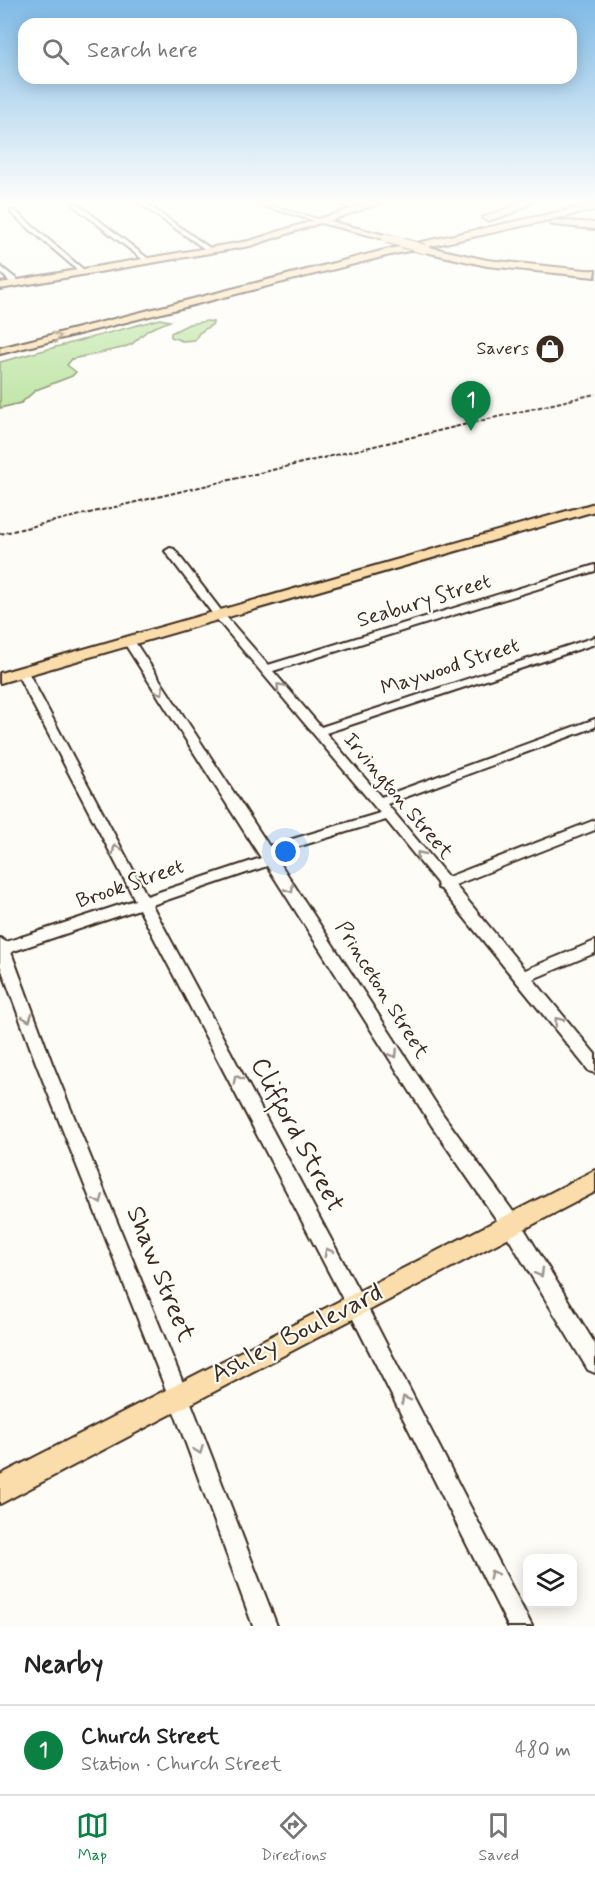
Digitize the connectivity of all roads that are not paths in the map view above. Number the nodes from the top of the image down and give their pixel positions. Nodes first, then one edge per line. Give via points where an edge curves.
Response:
1 (11, 278) edge
2 (47, 278) edge
3 (252, 278) edge
4 (292, 278) edge
5 (16, 283) junction
6 (0, 286) edge
7 (0, 341) edge
8 (0, 351) edge
9 (595, 507) edge
10 (170, 551) dead end
11 (595, 568) edge
12 (219, 615) junction
13 (595, 640) edge
14 (129, 641) junction
15 (265, 670) junction
16 (22, 672) junction
17 (0, 678) edge
18 (595, 723) edge
19 (318, 732) junction
20 (378, 803) junction
21 (389, 815) junction
22 (595, 825) edge
23 (269, 856) junction
24 (443, 884) junction
25 (143, 901) junction
26 (595, 947) edge
27 (2, 955) edge
28 (522, 977) junction
29 (595, 1066) edge
30 (595, 1180) edge
31 (510, 1222) junction
32 (355, 1304) junction
33 (595, 1363) edge
34 (178, 1395) junction
35 (0, 1490) edge
36 (265, 1626) edge
37 (520, 1626) edge

1 - 5 street
2 - 5 main road
3 - 7 highway
8 -> 4 highway
5 - 6 main road
9 - 12 main road
10 - 12 street, Irvington Street
11 - 15 street, Seabury Street
12 - 14 main road
12 - 15 street, Irvington Street
13 - 19 street, Maywood Street
14 - 16 main road
14 -> 23 street, Princeton Street
19 -> 15 street, Irvington Street
16 - 17 main road
25 -> 16 street, Clifford Street
18 - 20 street
19 - 20 street, Irvington Street
20 - 21 street, Irvington Street
21 - 23 street, Brook Street
24 -> 21 street, Irvington Street
22 - 24 street
23 - 25 street, Brook Street
23 -> 31 street, Princeton Street via 438,1121
24 - 28 street, Irvington Street
25 - 27 street, Brook Street
32 -> 25 street, Clifford Street
26 - 28 street
27 -> 34 street, Shaw Street
29 -> 28 street, Irvington Street
30 - 31 main road, Ashley Boulevard
31 - 32 main road, Ashley Boulevard
31 -> 33 street, Princeton Street
32 - 34 main road, Ashley Boulevard
37 -> 32 street, Clifford Street
34 - 35 main road, Ashley Boulevard
34 -> 36 street, Shaw Street

